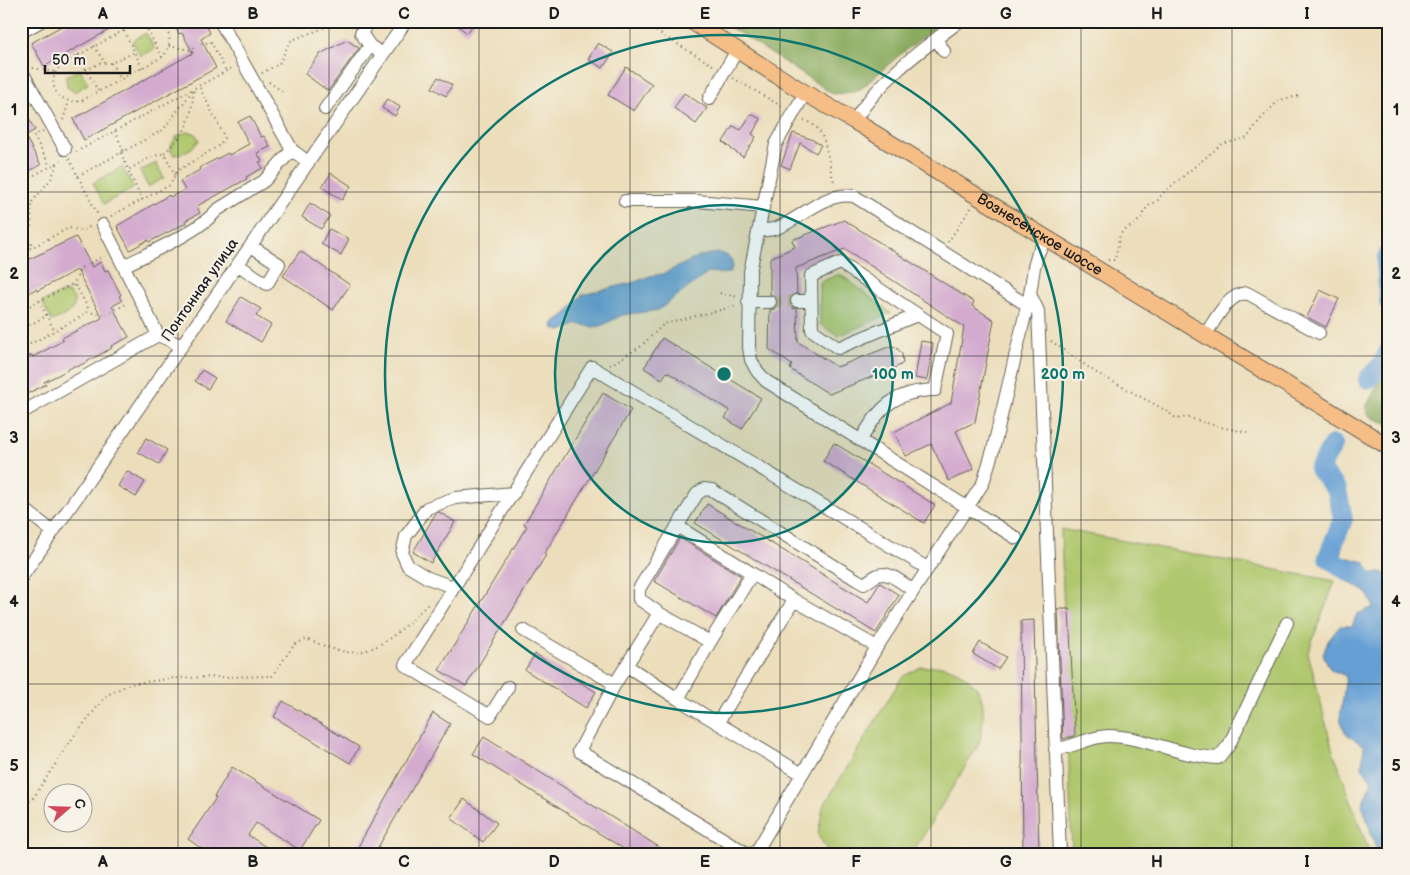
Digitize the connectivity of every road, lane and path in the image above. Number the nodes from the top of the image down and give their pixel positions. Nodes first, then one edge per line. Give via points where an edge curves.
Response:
1 (42, 21) edge
2 (142, 21) edge
3 (158, 21) edge
4 (220, 21) edge
5 (334, 21) edge
6 (369, 21) edge
7 (406, 21) edge
8 (639, 21) edge
9 (691, 21) edge
10 (960, 21) edge
11 (124, 30) junction
12 (21, 32) edge
13 (936, 39) junction
14 (201, 44) dead end
15 (94, 46) junction
16 (169, 46) junction
17 (370, 46) junction
18 (196, 47) dead end
19 (737, 50) junction
20 (944, 51) dead end
21 (133, 53) junction
22 (383, 54) junction
23 (78, 55) junction
24 (162, 57) junction
25 (242, 62) junction
26 (111, 63) junction
27 (105, 64) junction
28 (142, 68) junction
29 (25, 69) edge
30 (86, 70) junction
31 (226, 71) junction
32 (55, 72) junction
33 (725, 73) junction
34 (260, 74) dead end
35 (121, 79) junction
36 (264, 79) dead end
37 (199, 86) junction
38 (194, 89) junction
39 (55, 91) junction
40 (98, 91) junction
41 (284, 93) dead end
42 (805, 93) junction
43 (50, 94) dead end
44 (1300, 96) dead end
45 (709, 99) dead end
46 (69, 101) junction
47 (325, 109) dead end
48 (793, 113) junction
49 (854, 121) junction
50 (61, 127) dead end
51 (116, 131) junction
52 (292, 150) junction
53 (70, 151) joint
54 (123, 152) junction
55 (164, 153) junction
56 (58, 162) junction
57 (308, 162) junction
58 (128, 170) junction
59 (78, 176) junction
60 (175, 176) junction
61 (21, 182) edge
62 (840, 195) junction
63 (142, 200) junction
64 (625, 201) dead end
65 (32, 202) junction
66 (762, 207) junction
67 (970, 208) dead end
68 (21, 211) edge
69 (102, 223) junction
70 (758, 231) junction
71 (21, 234) edge
72 (25, 234) junction
73 (1046, 238) junction
74 (251, 246) junction
75 (33, 247) junction
76 (116, 250) junction
77 (942, 251) junction
78 (22, 252) edge
79 (1107, 260) dead end
80 (238, 265) junction
81 (124, 266) junction
82 (72, 286) junction
83 (720, 293) dead end
84 (139, 297) junction
85 (1029, 300) junction
86 (39, 301) junction
87 (811, 301) junction
88 (748, 302) junction
89 (770, 302) tunnel mouth
90 (797, 302) tunnel mouth
91 (21, 310) edge
92 (87, 312) junction
93 (917, 315) junction
94 (46, 316) junction
95 (21, 330) edge
96 (55, 331) junction
97 (1038, 332) junction
98 (1319, 333) dead end
99 (158, 335) junction
100 (1205, 335) junction
101 (21, 338) edge
102 (26, 346) junction
103 (182, 346) junction
104 (21, 349) edge
105 (600, 372) junction
106 (21, 413) edge
107 (1251, 432) dead end
108 (861, 440) junction
109 (1389, 448) edge
110 (514, 493) junction
111 (967, 506) junction
112 (23, 511) edge
113 (677, 526) junction
114 (53, 532) junction
115 (1016, 538) dead end
116 (927, 568) junction
117 (752, 574) junction
118 (21, 578) edge
119 (453, 588) junction
120 (913, 590) junction
121 (434, 598) dead end
122 (794, 600) junction
123 (659, 614) junction
124 (1287, 623) dead end
125 (523, 630) dead end
126 (710, 642) junction
127 (877, 647) junction
128 (628, 666) junction
129 (615, 684) junction
130 (508, 687) dead end
131 (678, 699) junction
132 (718, 722) junction
133 (1055, 750) junction
134 (802, 774) junction
135 (21, 806) edge
136 (748, 854) edge
137 (755, 854) edge
138 (1060, 854) edge

1 - 12 street
2 - 11 path
2 - 24 path
3 - 16 path via 169,34
4 - 25 street
5 - 34 path via 292,40 279,64
6 - 17 street via 362,33
7 - 22 street, Понтонная улица
8 - 33 path
9 - 19 main road, Вознесенское шоссе
10 - 13 street
11 - 15 path
11 - 21 path
13 - 20 street
13 - 49 street via 872,96
14 - 31 path via 211,42
15 - 23 path
15 - 27 path
16 - 18 path via 190,50
16 - 24 path
17 - 22 street
17 - 47 street
19 - 33 street
19 - 42 main road, Вознесенское шоссе
21 - 26 path
21 - 28 path
22 - 57 street, Понтонная улица
23 - 30 path
23 - 32 path
24 - 28 path
25 - 31 path
25 - 52 street
26 - 27 path
26 - 35 path
27 - 30 path
28 - 35 path
29 - 32 path
29 - 53 street
30 - 40 path
31 - 37 path
32 - 39 path
33 - 45 street
33 - 48 path
35 - 40 path
36 - 41 path
37 - 38 path
37 - 60 path via 224,138 220,145 177,171
38 - 51 path
38 - 54 path via 164,130
38 - 55 path via 189,120 182,136
39 - 43 path
39 - 46 path
40 - 46 path via 81,100
42 - 48 street
42 - 49 main road, Вознесенское шоссе
44 - 79 path via 1279,100 1247,138 1222,144 1188,171 1147,207 1141,219 1120,234 1115,260
46 - 50 path
48 - 62 path via 816,127 823,137 830,172
48 - 66 street via 776,144
49 - 73 main road, Вознесенское шоссе
51 - 53 path
51 - 54 path
52 - 57 street
52 - 81 street via 264,181 187,232
54 - 58 path
54 - 59 path
55 - 58 path
55 - 60 path
56 - 59 path via 68,157
56 - 61 path
56 - 65 path via 51,179
57 - 74 street, Понтонная улица
58 - 63 path
59 - 69 path
60 - 63 path via 170,185
62 - 70 street via 776,228
62 - 77 street via 854,196
63 - 69 path
64 - 66 street via 697,201
65 - 68 path
65 - 72 path via 31,229
66 - 70 street
67 - 77 path
69 - 75 path via 82,231 69,228
69 - 76 street
70 - 88 street
71 - 72 path
72 - 75 path
73 - 85 street via 1038,252
73 - 100 main road, Вознесенское шоссе
74 - 80 street, Понтонная улица
74 - 80 street via 279,264 266,284
75 - 78 path
76 - 81 street
76 - 82 path via 80,268
77 - 85 street
80 - 103 street, Понтонная улица
81 - 84 street
82 - 86 path
82 - 92 path via 76,286
83 - 88 path
84 - 92 path via 105,315
84 - 99 street
85 - 97 street via 1038,311
85 - 111 street via 993,450 983,483
86 - 91 path
86 - 94 path
87 - 90 street
87 - 93 street via 812,330 838,348
87 - 93 street via 811,276 840,263
88 - 89 street
88 - 105 path via 664,324 640,346
88 - 108 street via 749,347 757,371 766,381
92 - 96 path
93 - 108 street via 947,334 935,390 909,393 882,408
94 - 95 path
94 - 96 path
96 - 102 path
97 - 107 path via 1095,372 1177,419 1186,417
97 - 133 street
98 - 100 street via 1247,293 1230,301
99 - 103 street
99 - 106 street
100 - 109 main road, Вознесенское шоссе
101 - 102 path
102 - 104 path
103 - 114 street, Понтонная улица
105 - 110 street via 592,367
105 - 116 street
108 - 111 street
110 - 119 street
110 - 119 street via 455,498 427,508 406,536 402,553 408,566
111 - 115 street
111 - 116 street
112 - 114 street
113 - 117 street
113 - 120 street via 697,494 704,489 712,490 864,584 878,574 887,574
113 - 123 street via 639,589 639,599
114 - 118 street, Понтонная улица
116 - 120 street
117 - 122 street
117 - 126 street
119 - 130 street via 405,665 490,716
120 - 127 street
121 - 135 path via 391,638 362,651 348,652 306,639 294,645 272,676 176,678 130,684 107,694 74,736 33,798
122 - 127 street
122 - 132 street
123 - 126 street
123 - 128 street
124 - 133 street via 1229,745 1218,758 1204,758 1106,736
125 - 129 street
126 - 131 street
127 - 134 street
128 - 129 street
128 - 131 street
129 - 136 street via 578,751
131 - 132 street
132 - 134 street
133 - 138 street
134 - 137 street

